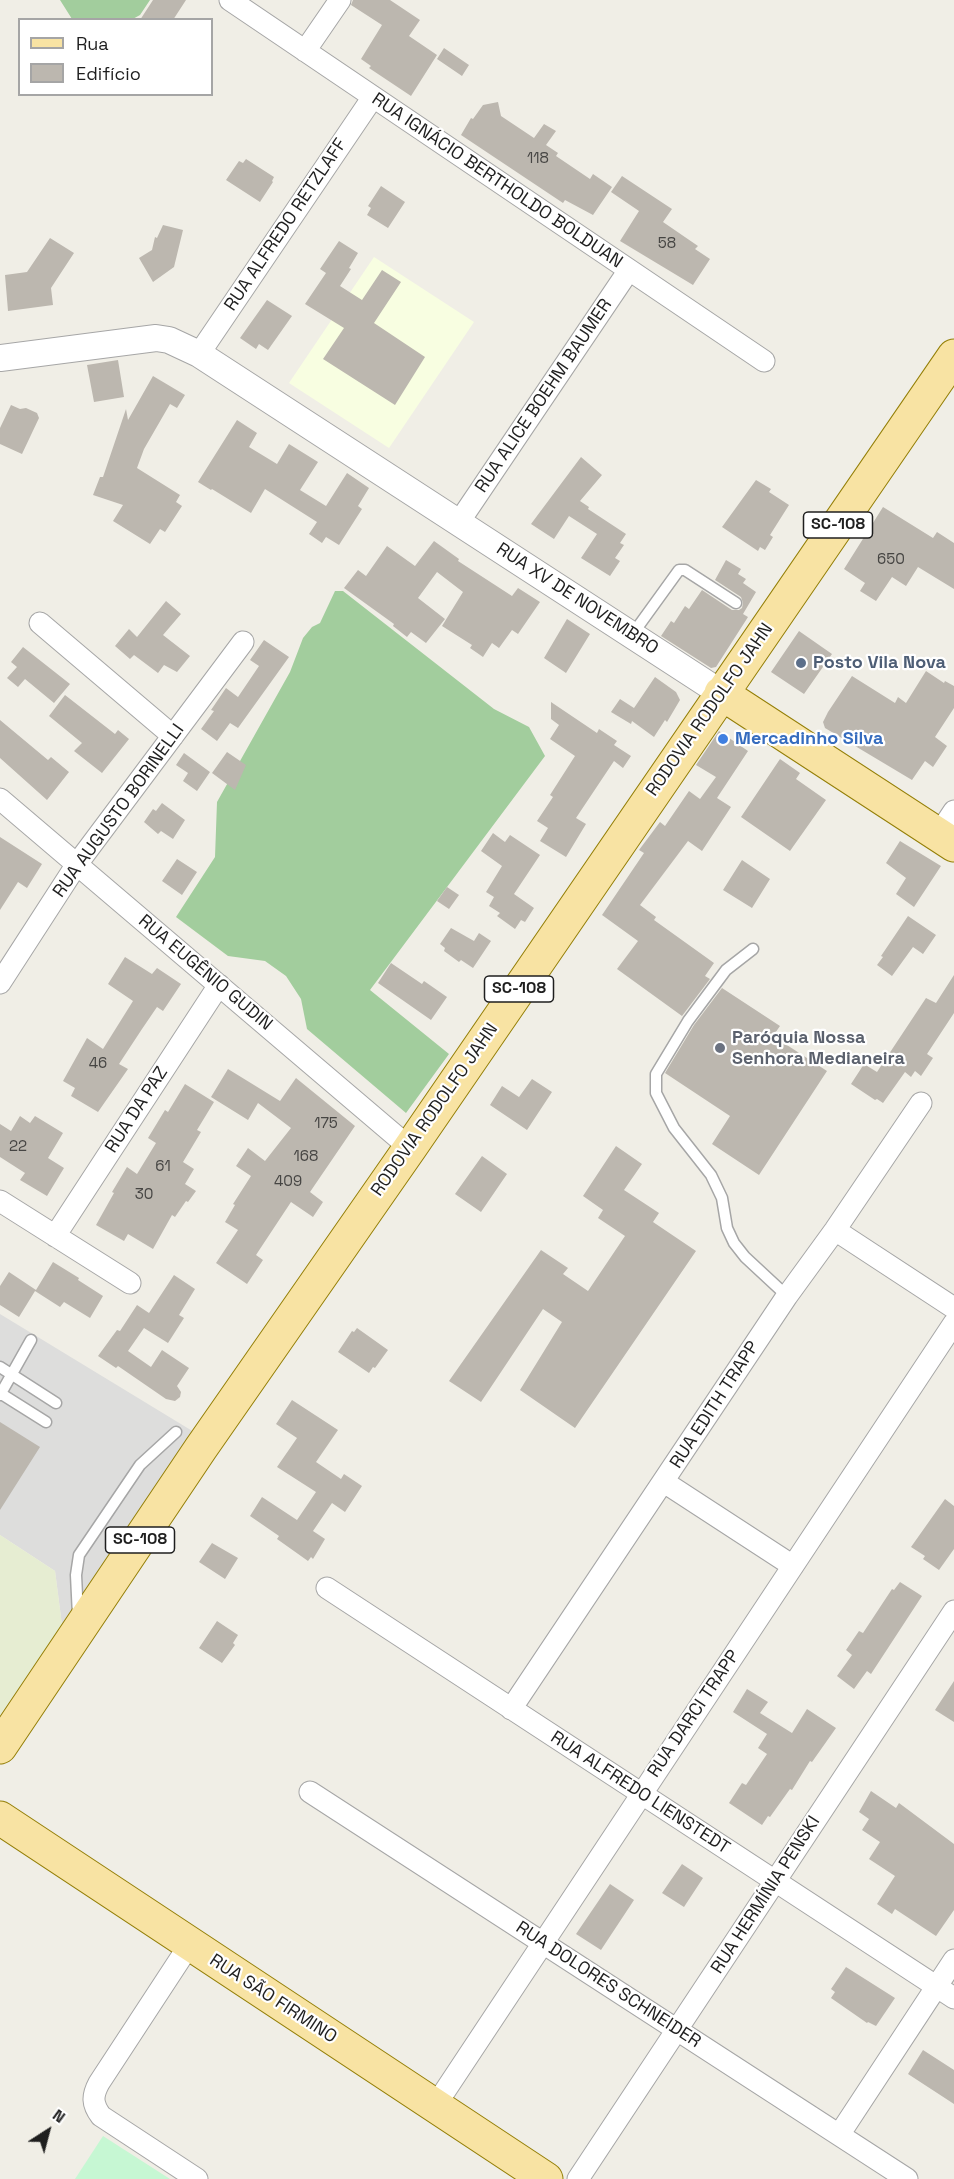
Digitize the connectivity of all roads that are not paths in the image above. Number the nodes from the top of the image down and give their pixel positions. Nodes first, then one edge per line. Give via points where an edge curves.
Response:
1 (230, 0) edge
2 (340, 0) edge
3 (305, 51) junction
4 (373, 97) junction
5 (629, 270) junction
6 (200, 354) junction
7 (954, 356) edge
8 (0, 358) edge
9 (764, 361) dead end
10 (459, 522) junction
11 (736, 603) dead end
12 (40, 623) dead end
13 (632, 635) junction
14 (243, 642) dead end
15 (721, 693) junction
16 (173, 736) junction
17 (0, 799) edge
18 (949, 830) edge
19 (77, 864) junction
20 (753, 949) dead end
21 (0, 983) edge
22 (219, 985) junction
23 (921, 1103) dead end
24 (410, 1148) junction
25 (0, 1201) edge
26 (835, 1230) junction
27 (55, 1236) junction
28 (130, 1283) dead end
29 (787, 1296) junction
30 (954, 1308) edge
31 (954, 1323) edge
32 (31, 1340) dead end
33 (0, 1367) edge
34 (12, 1375) junction
35 (0, 1394) edge
36 (56, 1403) dead end
37 (46, 1422) dead end
38 (176, 1432) dead end
39 (664, 1482) junction
40 (793, 1566) junction
41 (327, 1588) dead end
42 (954, 1611) edge
43 (79, 1632) junction
44 (511, 1708) junction
45 (0, 1747) edge
46 (310, 1792) dead end
47 (642, 1794) junction
48 (0, 1818) edge
49 (775, 1881) junction
50 (543, 1943) junction
51 (190, 1944) junction
52 (954, 1960) edge
53 (945, 1992) edge
54 (677, 2030) junction
55 (435, 2106) junction
56 (838, 2135) junction
57 (197, 2179) edge
58 (546, 2179) edge
59 (578, 2179) edge
60 (907, 2179) edge

1 - 3 street, RUA IGNÁCIO BERTHOLDO BOLDUAN
2 - 3 street
3 - 4 street, RUA IGNÁCIO BERTHOLDO BOLDUAN
4 - 5 street, RUA IGNÁCIO BERTHOLDO BOLDUAN
4 - 6 street, RUA ALFREDO RETZLAFF
5 - 9 street, RUA IGNÁCIO BERTHOLDO BOLDUAN
5 - 10 street, RUA ALICE BOEHM BAUMER
6 - 8 street, RUA XV DE NOVEMBRO via 156,338
6 - 10 street, RUA XV DE NOVEMBRO
7 - 15 main road, RODOVIA RODOLFO JAHN / SC-108
10 - 13 street, RUA XV DE NOVEMBRO
11 - 13 lane via 685,570 679,570
12 - 16 street
13 - 15 street, RUA XV DE NOVEMBRO
14 - 16 street, RUA AUGUSTO BORINELLI
15 - 18 main road, RUA XV DE NOVEMBRO
15 - 24 main road, RODOVIA RODOLFO JAHN / SC-108
16 - 19 street, RUA AUGUSTO BORINELLI
17 - 19 street, RUA EUGÊNIO GUDIN
19 - 21 street, RUA AUGUSTO BORINELLI
19 - 22 street, RUA EUGÊNIO GUDIN
20 - 29 lane via 726,970 688,1021 656,1074 656,1093 674,1128 711,1175 735,1243
22 - 24 street, RUA EUGÊNIO GUDIN
22 - 27 street, RUA DA PAZ
23 - 26 street, RUA EDITH TRAPP
24 - 43 main road, RODOVIA RODOLFO JAHN / SC-108 via 201,1448
25 - 27 street
26 - 29 street, RUA EDITH TRAPP
26 - 30 street
27 - 28 street
29 - 39 street, RUA EDITH TRAPP
31 - 40 street, RUA DARCI TRAPP
32 - 34 lane
33 - 34 lane
34 - 35 lane
34 - 36 lane
35 - 37 lane
38 - 43 lane via 140,1465 79,1555
39 - 40 street
39 - 44 street, RUA EDITH TRAPP
40 - 47 street, RUA DARCI TRAPP
41 - 44 street, RUA ALFREDO LIENSTEDT
42 - 49 street, RUA HERMÍNIA PENSKI
43 - 45 main road, RODOVIA RODOLFO JAHN / SC-108
44 - 47 street, RUA ALFREDO LIENSTEDT
46 - 50 street, RUA DOLORES SCHNEIDER
47 - 49 street, RUA ALFREDO LIENSTEDT
47 - 50 street, RUA DARCI TRAPP
48 - 51 main road, RUA SÃO FIRMINO
49 - 53 street, RUA ALFREDO LIENSTEDT
49 - 54 street, RUA HERMÍNIA PENSKI
50 - 54 street, RUA DOLORES SCHNEIDER
50 - 55 street, RUA DARCI TRAPP
51 - 55 main road, RUA SÃO FIRMINO
51 - 57 street via 99,2083 93,2100 101,2116
52 - 53 street
53 - 56 street
54 - 56 street, RUA DOLORES SCHNEIDER
54 - 59 street, RUA HERMÍNIA PENSKI
55 - 58 main road, RUA SÃO FIRMINO
56 - 60 street, RUA DOLORES SCHNEIDER

